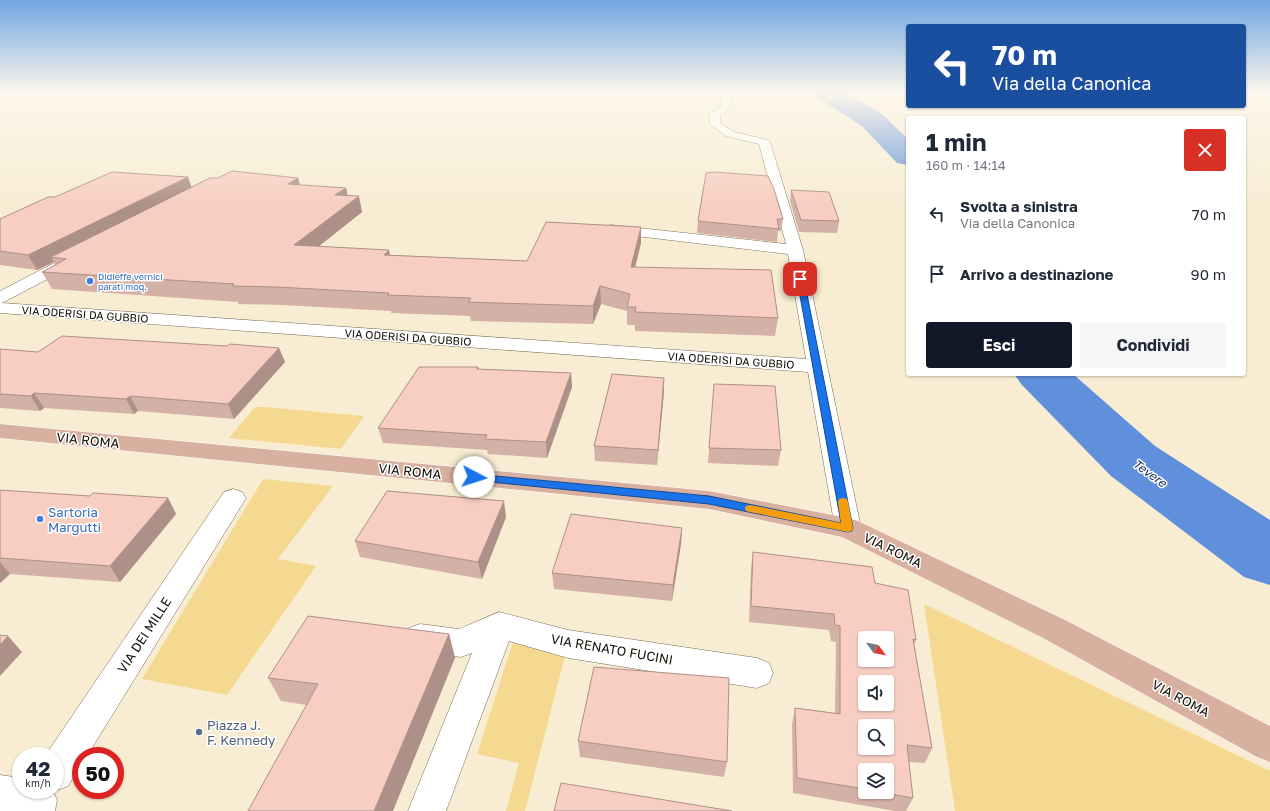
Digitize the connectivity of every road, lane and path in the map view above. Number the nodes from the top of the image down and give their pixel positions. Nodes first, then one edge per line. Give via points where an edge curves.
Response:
1 (724, 130) edge
2 (593, 226) edge
3 (795, 250) junction
4 (83, 254) edge
5 (0, 298) edge
6 (0, 308) edge
7 (816, 366) junction
8 (0, 431) edge
9 (232, 498) dead end
10 (848, 528) junction
11 (499, 626) junction
12 (389, 634) edge
13 (757, 672) dead end
14 (1270, 745) edge
15 (64, 761) edge
16 (0, 794) edge
17 (12, 795) edge
18 (427, 811) edge

1 - 3 street via 730,134 764,142
2 - 3 street
3 - 7 street
4 - 5 street
6 - 7 street, VIA ODERISI DA GUBBIO
7 - 10 street
8 - 10 main road, VIA ROMA via 709,500
9 - 15 street, VIA DEI MILLE
10 - 14 main road, VIA ROMA via 1054,629
11 - 12 street via 461,643
11 - 13 street, VIA RENATO FUCINI via 568,644
11 - 18 street
16 - 17 street

